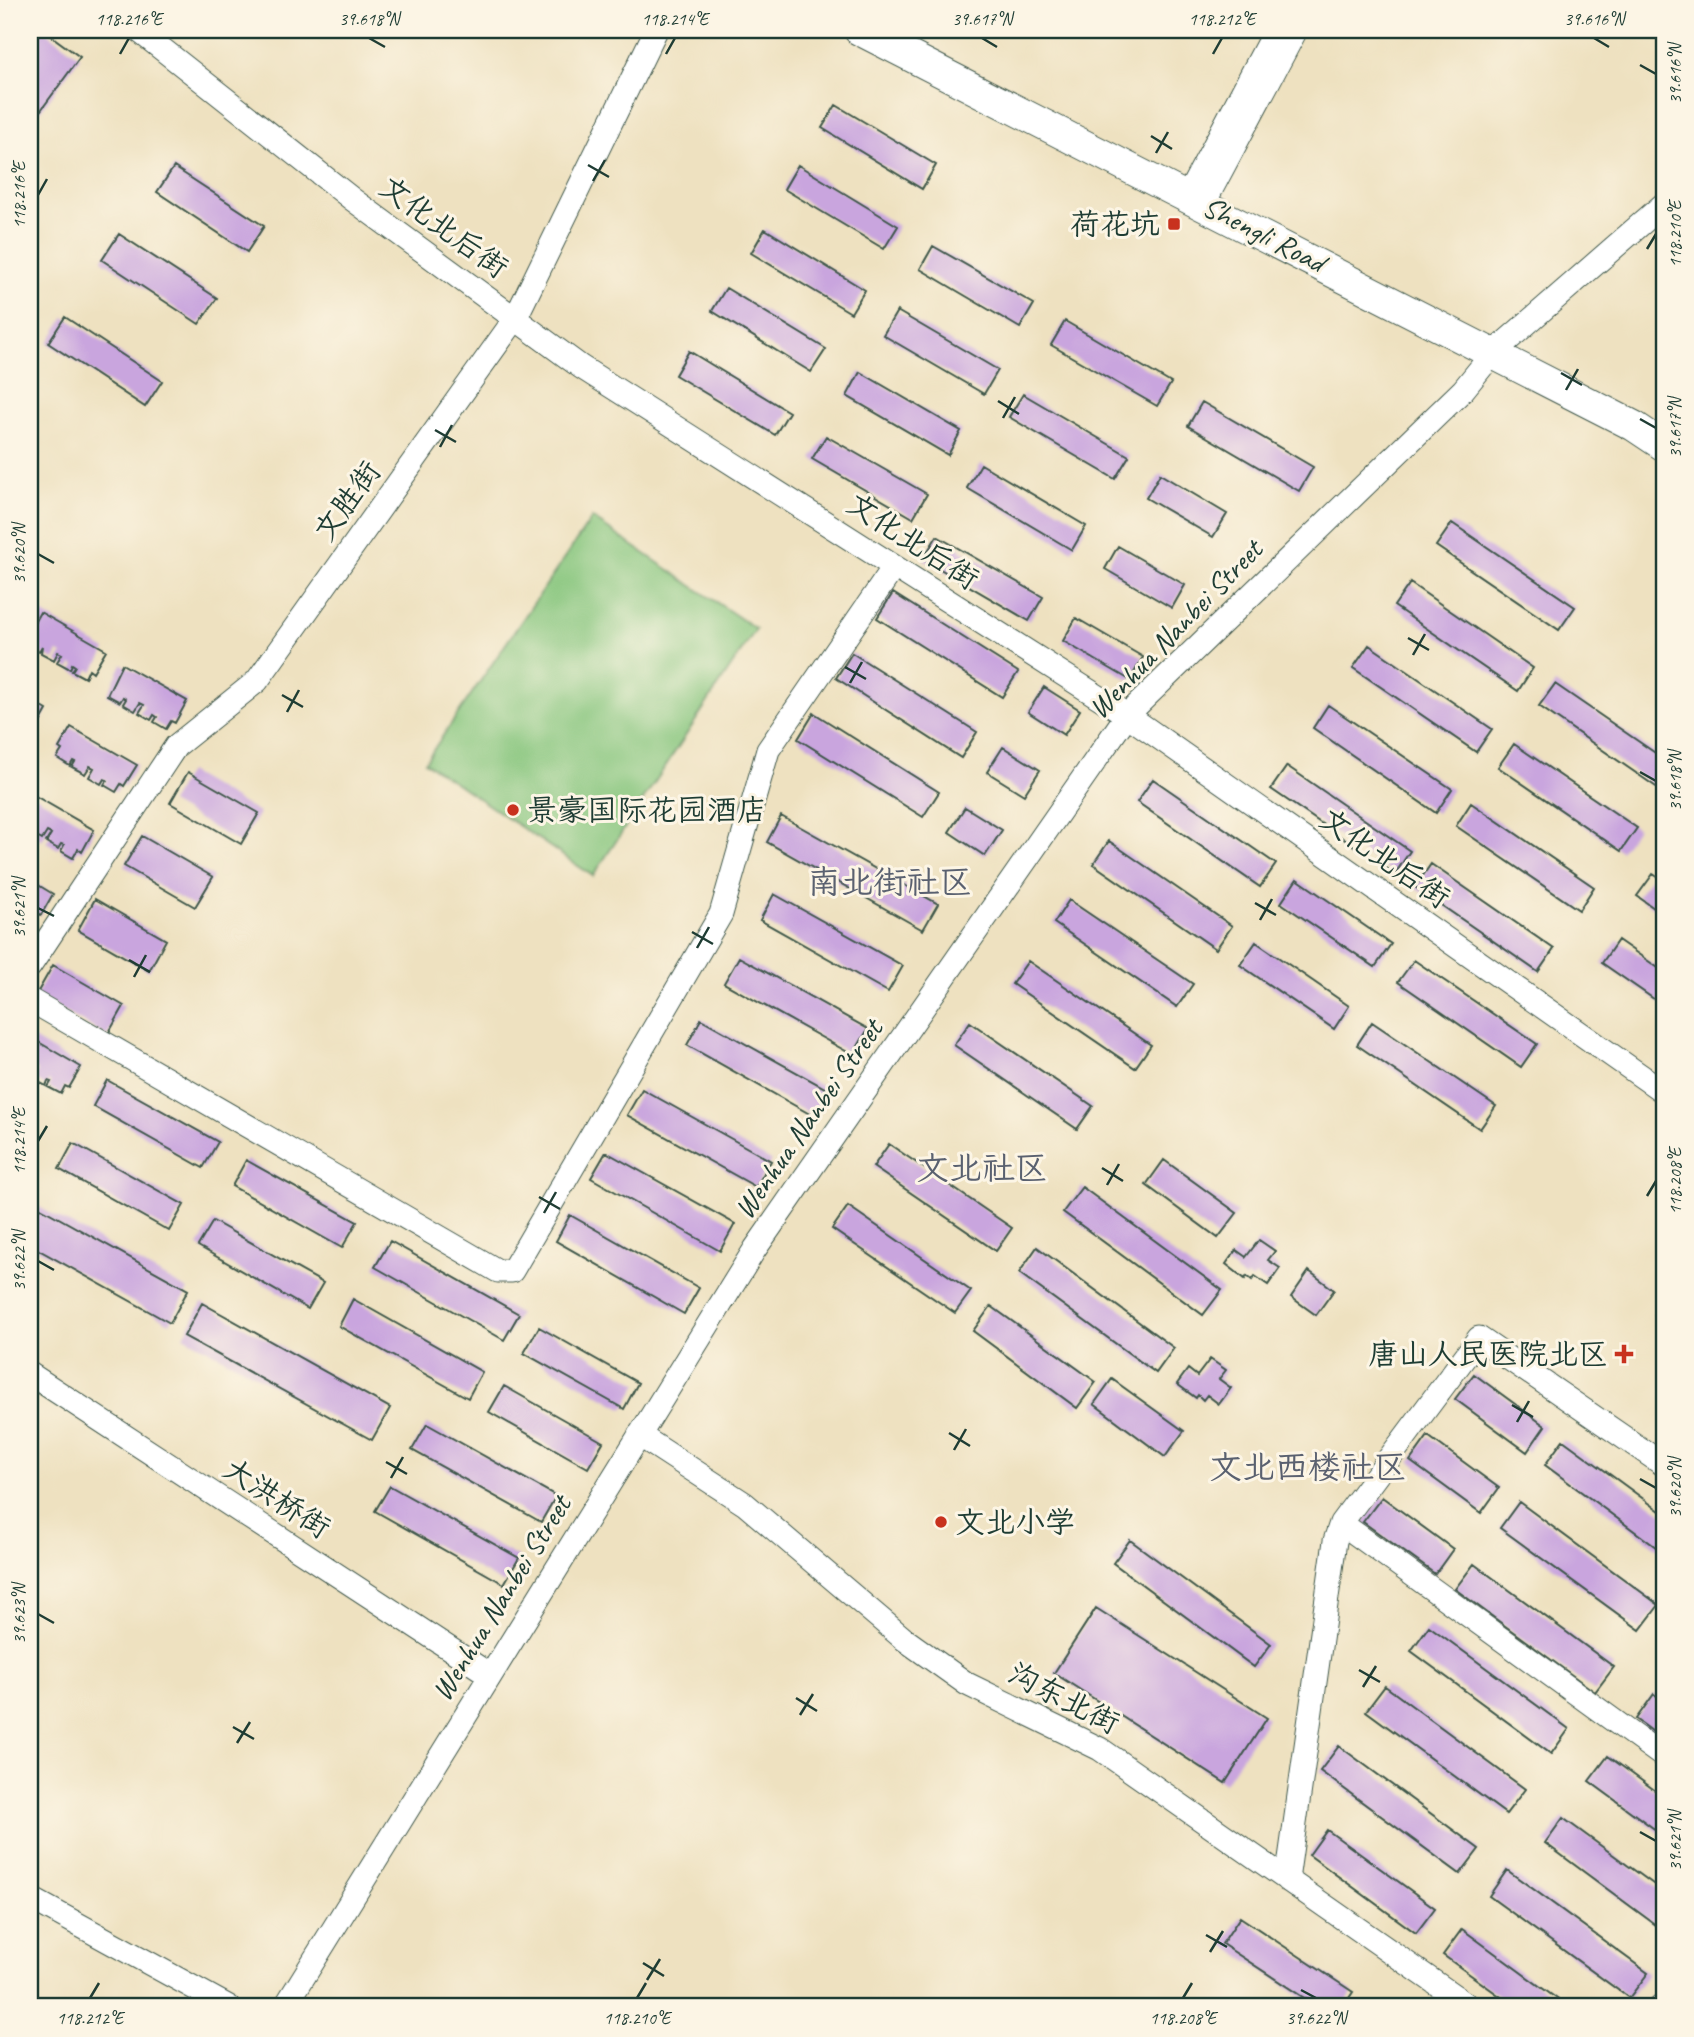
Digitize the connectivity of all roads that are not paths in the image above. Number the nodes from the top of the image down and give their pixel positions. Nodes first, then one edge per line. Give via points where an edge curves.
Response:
1 (138, 30) edge
2 (656, 30) edge
3 (859, 30) edge
4 (1275, 30) edge
5 (1296, 30) edge
6 (1196, 199) junction
7 (1664, 204) edge
8 (516, 319) junction
9 (1493, 353) junction
10 (1664, 446) edge
11 (894, 567) junction
12 (1126, 715) junction
13 (30, 966) edge
14 (30, 1000) edge
15 (1664, 1092) edge
16 (30, 1374) edge
17 (639, 1435) junction
18 (1664, 1465) edge
19 (1341, 1523) junction
20 (490, 1675) junction
21 (1664, 1757) edge
22 (1287, 1880) junction
23 (30, 1898) edge
24 (229, 2007) edge
25 (285, 2007) edge
26 (1470, 2007) edge

1 - 8 street, 文化北后街 via 352,199
2 - 8 street, 文胜街
3 - 6 main road, Shengli Road
4 - 6 street
5 - 6 street
6 - 9 main road, Shengli Road
7 - 9 street, Wenhua Nanbei Street
8 - 11 street, 文化北后街 via 580,367
8 - 13 street, 文胜街 via 257,681 176,746
9 - 10 main road, Shengli Road
9 - 12 street, Wenhua Nanbei Street via 1463,390
11 - 12 street, 文化北后街
11 - 14 street via 768,750 721,914 512,1271 498,1271
12 - 15 street, 文化北后街
12 - 17 street, Wenhua Nanbei Street via 755,1249
16 - 20 street, 大洪桥街
17 - 20 street, Wenhua Nanbei Street
17 - 22 street, 沟东北街 via 745,1504 904,1639 967,1685 1100,1749
18 - 19 street via 1479,1338
19 - 21 street
19 - 22 street
20 - 25 street, Wenhua Nanbei Street
22 - 26 street, 沟东北街
23 - 24 street

